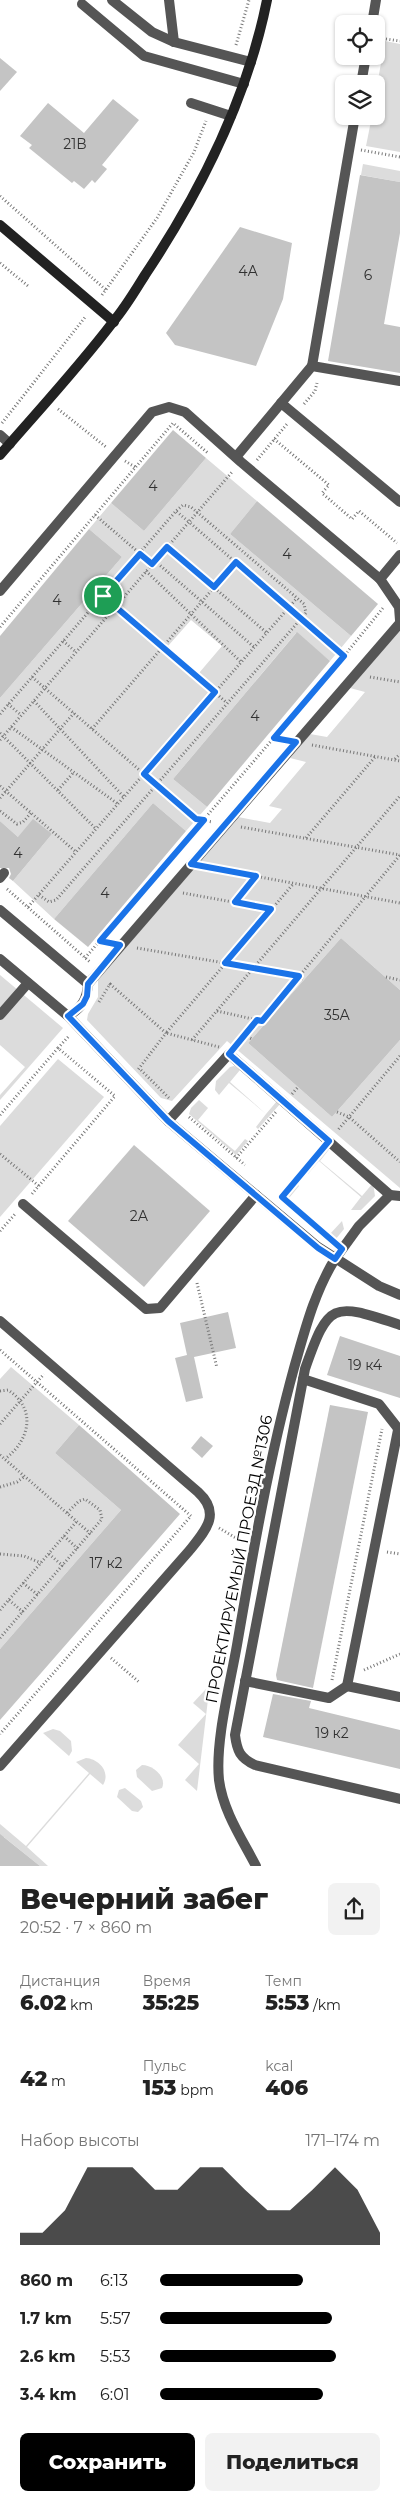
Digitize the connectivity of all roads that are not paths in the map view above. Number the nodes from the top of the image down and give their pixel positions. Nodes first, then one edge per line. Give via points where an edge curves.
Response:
1 (112, 0) edge
2 (169, 0) edge
3 (267, 0) edge
4 (376, 0) edge
5 (82, 4) dead end
6 (374, 15) edge
7 (174, 42) junction
8 (251, 62) junction
9 (244, 84) junction
10 (191, 103) dead end
11 (231, 116) junction
12 (354, 125) edge
13 (0, 224) edge
14 (114, 322) junction
15 (312, 366) junction
16 (400, 381) edge
17 (281, 403) junction
18 (0, 435) edge
19 (10, 444) junction
20 (0, 455) edge
21 (236, 457) junction
22 (400, 502) edge
23 (400, 555) edge
24 (380, 579) junction
25 (0, 591) edge
26 (400, 622) edge
27 (0, 910) edge
28 (0, 959) edge
29 (28, 983) junction
30 (88, 984) junction
31 (0, 1015) edge
32 (68, 1016) junction
33 (168, 1121) junction
34 (395, 1195) edge
35 (256, 1196) junction
36 (23, 1204) road end
37 (335, 1259) junction
38 (400, 1295) edge
39 (0, 1321) edge
40 (400, 1325) edge
41 (303, 1379) junction
42 (399, 1430) edge
43 (245, 1681) junction
44 (347, 1686) junction
45 (400, 1697) edge
46 (0, 1766) edge
47 (400, 1799) edge
48 (256, 1866) edge

1 - 7 street via 152,32
2 - 7 street
3 - 8 street
4 - 6 street
5 - 9 street via 144,56
7 - 8 street
8 - 9 street
9 - 11 street
10 - 11 street
11 - 14 street via 210,166 174,233
12 - 15 street
13 - 14 street
14 - 19 street
15 - 16 street
15 - 17 street
17 - 21 street
17 - 22 street
18 - 19 street
19 - 20 street
21 - 24 street
21 - 25 street via 186,412 169,407 152,412
23 - 24 street
24 - 26 street via 399,607
26 - 30 street
27 - 30 street
28 - 29 street
29 - 31 street
29 - 32 street
30 - 32 street via 83,1004
32 - 33 street
33 - 34 street via 229,1054
33 - 35 street
34 - 37 street, ПРОЕКТИРУЕМЫЙ ПРОЕЗД №1306 via 359,1226
35 - 36 street via 160,1308 146,1309
35 - 37 street
37 - 38 street
37 - 48 street, ПРОЕКТИРУЕМЫЙ ПРОЕЗД №1306 via 312,1306 282,1410 222,1729 220,1780 232,1820
39 - 46 street via 203,1496 209,1508 209,1522 189,1551
40 - 41 street via 360,1312 340,1310 327,1318 318,1331
41 - 42 street via 379,1404
41 - 43 street
42 - 44 street
43 - 44 street via 328,1698
43 - 47 street via 235,1735 237,1750 243,1760 255,1766
44 - 45 street

